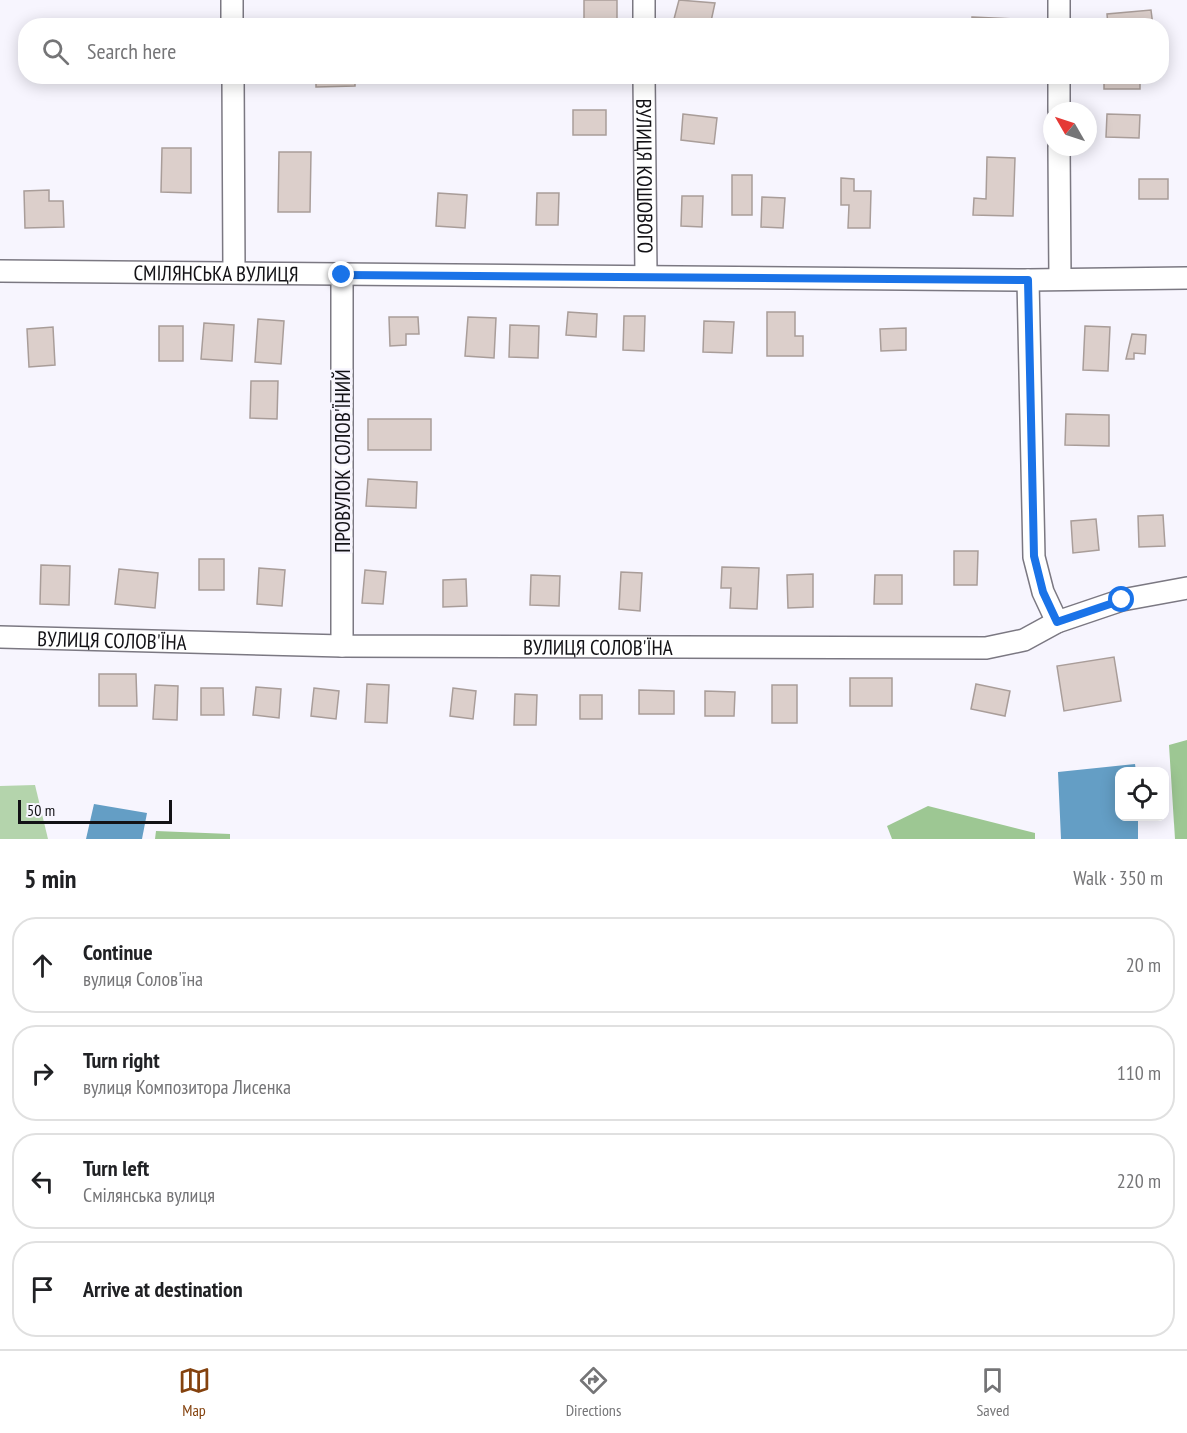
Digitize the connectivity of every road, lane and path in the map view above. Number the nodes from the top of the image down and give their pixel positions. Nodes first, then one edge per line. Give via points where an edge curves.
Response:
1 (232, 0) edge
2 (644, 0) edge
3 (1059, 0) edge
4 (232, 18) edge
5 (644, 18) edge
6 (1059, 18) edge
7 (233, 84) edge
8 (644, 84) edge
9 (1059, 84) edge
10 (1059, 102) edge
11 (1059, 156) edge
12 (234, 271) junction
13 (0, 272) edge
14 (342, 275) junction
15 (646, 275) junction
16 (1187, 278) edge
17 (1060, 279) junction
18 (1028, 280) junction
19 (1187, 588) edge
20 (1057, 622) junction
21 (0, 638) edge
22 (342, 646) junction

1 - 4 street
2 - 5 street
3 - 6 street
7 - 12 street
8 - 15 street, ВУЛИЦЯ КОШОВОГО
9 - 10 street
11 - 17 street
12 - 13 street, СМІЛЯНСЬКА ВУЛИЦЯ
12 - 14 street, СМІЛЯНСЬКА ВУЛИЦЯ
14 - 15 street, СМІЛЯНСЬКА ВУЛИЦЯ
14 - 22 street, ПРОВУЛОК СОЛОВ'ЇНИЙ
15 - 18 street, СМІЛЯНСЬКА ВУЛИЦЯ
16 - 17 street, СМІЛЯНСЬКА ВУЛИЦЯ
17 - 18 street, СМІЛЯНСЬКА ВУЛИЦЯ
18 - 20 street via 1034,556 1043,592
19 - 20 street, ВУЛИЦЯ СОЛОВ'ЇНА via 1122,600
20 - 22 street, ВУЛИЦЯ СОЛОВ'ЇНА via 1024,640 986,648
21 - 22 street, ВУЛИЦЯ СОЛОВ'ЇНА

